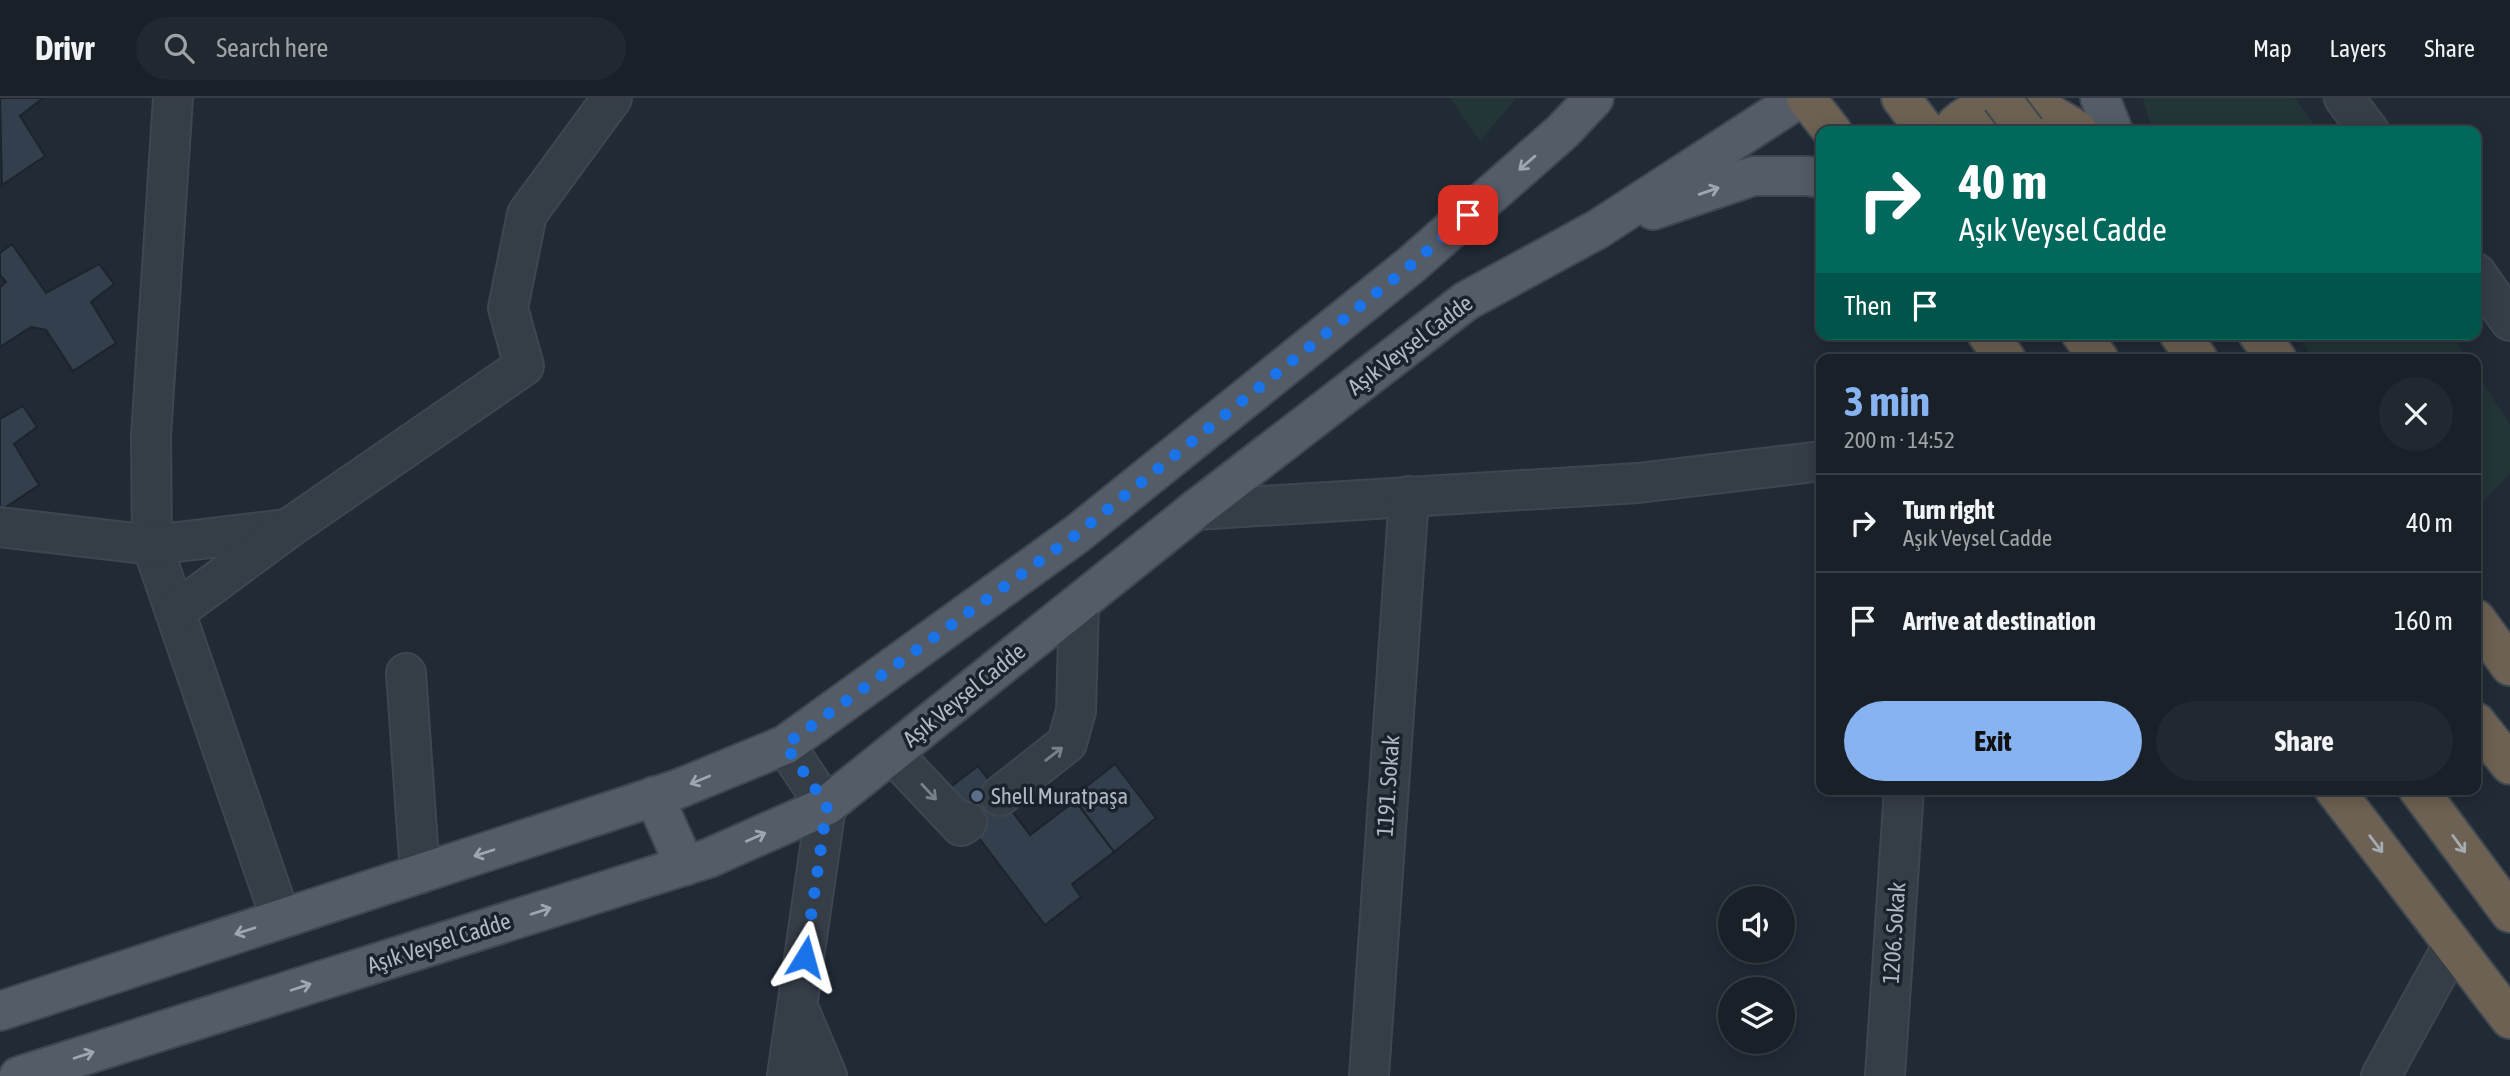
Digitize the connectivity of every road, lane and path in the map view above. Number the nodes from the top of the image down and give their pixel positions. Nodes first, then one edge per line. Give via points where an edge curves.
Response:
1 (173, 98) edge
2 (612, 98) edge
3 (1594, 98) edge
4 (1800, 98) edge
5 (1806, 98) edge
6 (1901, 98) edge
7 (2001, 98) edge
8 (2079, 98) edge
9 (2101, 98) edge
10 (2344, 98) edge
11 (1572, 115) edge
12 (1828, 126) edge
13 (1922, 126) edge
14 (1954, 126) edge
15 (2022, 126) edge
16 (2068, 126) edge
17 (2100, 126) edge
18 (2111, 126) edge
19 (2365, 126) edge
20 (1816, 178) edge
21 (1598, 229) junction
22 (2481, 280) edge
23 (2510, 321) edge
24 (1992, 340) edge
25 (2184, 340) edge
26 (2263, 340) edge
27 (2002, 354) edge
28 (2194, 354) edge
29 (2273, 354) edge
30 (1816, 462) edge
31 (1409, 496) junction
32 (1195, 510) junction
33 (0, 527) edge
34 (289, 528) junction
35 (152, 545) junction
36 (1079, 603) junction
37 (176, 612) junction
38 (2481, 627) edge
39 (2510, 666) edge
40 (406, 673) dead end
41 (2481, 728) edge
42 (785, 745) junction
43 (892, 753) junction
44 (2510, 765) edge
45 (1904, 795) edge
46 (2339, 795) edge
47 (2422, 795) edge
48 (654, 796) junction
49 (1000, 796) dead end
50 (827, 806) junction
51 (967, 822) dead end
52 (685, 866) junction
53 (420, 874) junction
54 (2510, 913) edge
55 (281, 919) junction
56 (2453, 945) junction
57 (798, 1007) junction
58 (0, 1010) edge
59 (2510, 1020) edge
60 (19, 1076) edge
61 (787, 1076) edge
62 (828, 1076) edge
63 (1369, 1076) edge
64 (1885, 1076) edge
65 (2381, 1076) edge

1 - 35 street via 151,436
2 - 34 street via 527,214 508,308 524,366
3 - 11 main road
4 - 21 main road, Aşık Veysel Cadde
5 - 12 highway
6 - 13 highway
7 - 15 highway, bridge
8 - 17 highway
9 - 18 main road
10 - 19 street
11 -> 42 main road via 1411,265 1077,534
14 - 16 highway via 1982,106 2017,99
21 -> 20 main road via 1753,176
21 - 32 main road, Aşık Veysel Cadde via 1466,301
22 - 23 street
24 - 27 highway
25 - 28 highway
26 - 29 highway
30 - 31 street via 1638,483
31 - 32 street
31 - 63 street, 1191. Sokak
32 - 36 main road, Aşık Veysel Cadde
33 - 35 street
34 - 35 street
34 - 37 street
35 - 37 street
36 - 43 main road, Aşık Veysel Cadde
49 -> 36 street via 1067,743 1076,711
37 - 55 street
38 - 39 highway
40 - 53 street
41 - 44 highway
42 -> 48 main road
42 - 50 street
43 - 50 main road, Aşık Veysel Cadde
43 -> 51 street via 961,826
45 - 64 street, 1206. Sokak
46 -> 56 highway
47 -> 54 highway
48 - 52 main road
48 -> 53 main road
52 -> 50 main road, Aşık Veysel Cadde
50 - 57 street
60 -> 52 main road, Aşık Veysel Cadde
53 - 55 main road
55 -> 58 main road
56 - 59 highway
56 - 65 street
57 - 61 street
57 - 62 street

